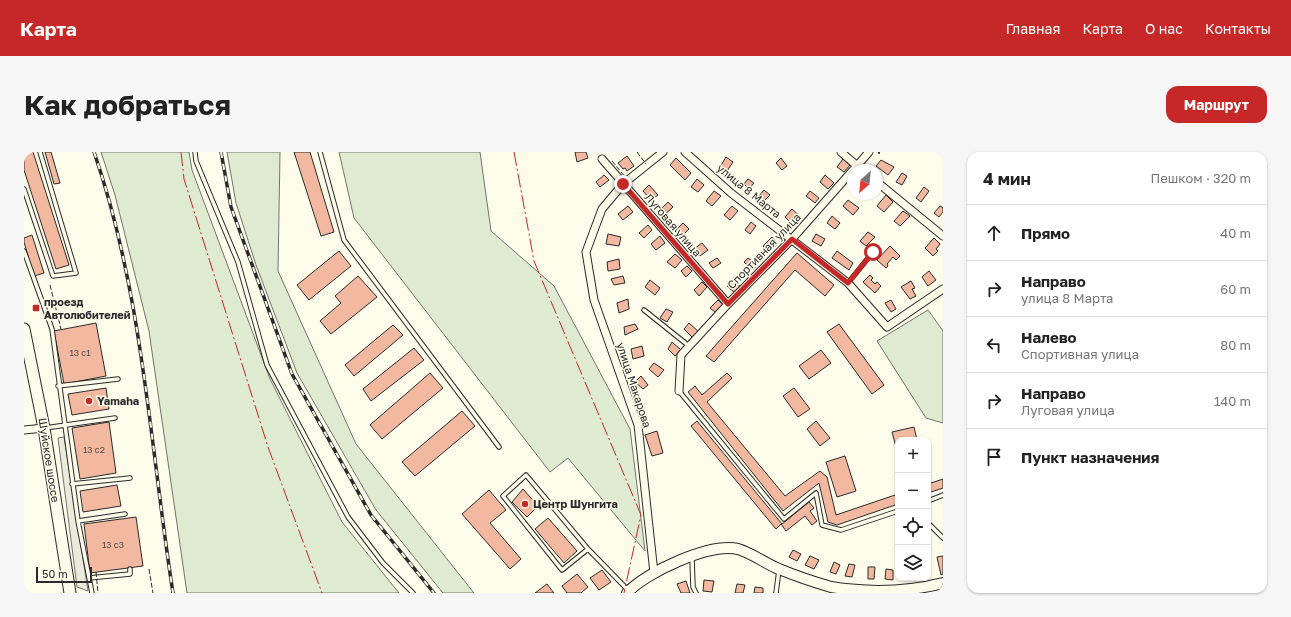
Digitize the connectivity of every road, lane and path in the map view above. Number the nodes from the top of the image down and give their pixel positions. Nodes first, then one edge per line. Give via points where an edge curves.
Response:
1 (40, 152) edge
2 (195, 152) edge
3 (320, 152) edge
4 (663, 152) edge
5 (685, 152) edge
6 (841, 152) edge
7 (869, 152) edge
8 (602, 159) dead end
9 (852, 164) edge
10 (860, 164) edge
11 (847, 179) edge
12 (623, 184) junction
13 (883, 187) edge
14 (24, 189) edge
15 (943, 236) edge
16 (792, 239) junction
17 (24, 252) edge
18 (873, 252) dead end
19 (848, 283) junction
20 (943, 289) edge
21 (728, 304) junction
22 (644, 310) dead end
23 (24, 329) edge
24 (689, 346) junction
25 (118, 378) dead end
26 (58, 386) junction
27 (679, 391) joint
28 (115, 418) dead end
29 (64, 425) junction
30 (44, 428) junction
31 (24, 430) edge
32 (499, 447) dead end
33 (130, 478) dead end
34 (72, 484) junction
35 (943, 495) edge
36 (931, 500) edge
37 (895, 512) edge
38 (125, 514) dead end
39 (78, 520) junction
40 (931, 527) edge
41 (943, 538) edge
42 (588, 549) junction
43 (691, 555) junction
44 (779, 569) junction
45 (130, 570) dead end
46 (654, 573) junction
47 (89, 578) junction
48 (943, 583) edge
49 (628, 592) edge
50 (70, 593) edge
51 (92, 593) edge
52 (413, 593) edge
53 (696, 593) edge
54 (776, 593) edge

1 - 14 lane via 76,273 53,276
2 - 52 lane via 196,161 238,262 267,365 348,517 384,563
3 - 32 lane via 344,240
4 - 12 street, улица Макарова
5 - 16 street, улица 8 Марта via 731,193
6 - 9 street
7 - 10 street, Спортивная улица
8 - 12 street, Луговая улица
11 - 16 street, Спортивная улица
12 - 21 street, Луговая улица
12 - 46 street, улица Макарова via 602,209 586,252 594,300 638,425
13 - 15 street
16 - 19 street, улица 8 Марта
16 - 21 street, Спортивная улица
17 - 26 lane via 52,329
18 - 19 lane
19 - 20 street, улица 8 Марта via 887,327
21 - 24 street, Спортивная улица
22 - 24 lane
23 - 30 main road, Шуйское шоссе
24 - 27 street, Спортивная улица via 682,355
25 - 26 lane
26 - 29 lane
27 - 37 lane via 784,519 816,493 822,525 841,530
28 - 29 lane
29 - 30 lane
29 - 34 lane
30 - 31 street
30 - 50 main road, Шуйское шоссе
33 - 34 lane
34 - 39 lane
35 - 36 lane
38 - 39 lane
39 - 47 lane
40 - 41 lane
42 - 42 lane via 526,475 503,496 562,570
42 - 49 lane
43 - 44 main road via 715,549 738,549
43 - 46 main road
43 - 53 lane via 693,587
44 - 48 main road via 832,587 870,592 918,589
44 - 54 lane
45 - 47 lane via 130,574
46 - 49 main road
47 - 51 lane

